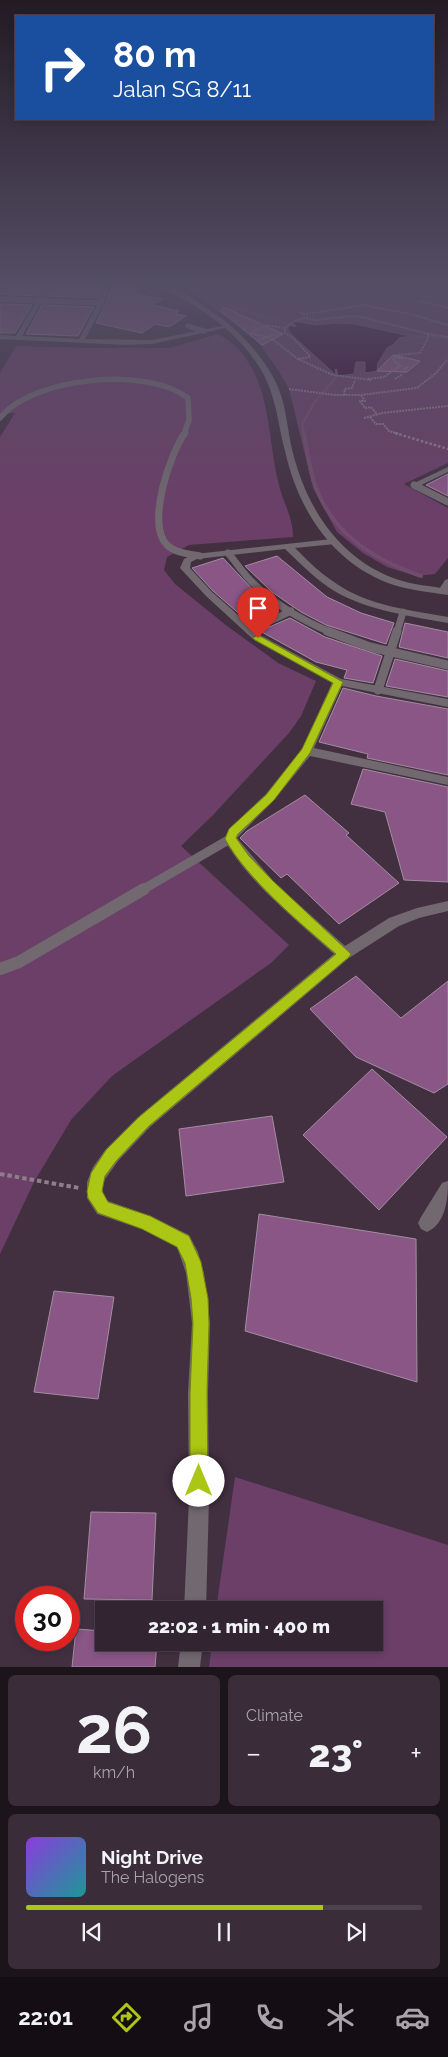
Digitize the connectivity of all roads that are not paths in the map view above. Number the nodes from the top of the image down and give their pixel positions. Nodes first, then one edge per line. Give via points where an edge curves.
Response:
1 (260, 360) edge
2 (0, 418) edge
3 (448, 469) edge
4 (414, 485) joint
5 (448, 502) edge
6 (332, 542) junction
7 (289, 548) junction
8 (228, 553) junction
9 (200, 556) junction
10 (446, 589) edge
11 (291, 611) junction
12 (403, 612) junction
13 (448, 620) edge
14 (249, 632) junction
15 (389, 654) junction
16 (448, 665) edge
17 (338, 682) junction
18 (378, 690) junction
19 (448, 703) edge
20 (306, 751) junction
21 (448, 781) edge
22 (230, 839) junction
23 (448, 906) edge
24 (344, 954) junction
25 (0, 968) edge
26 (448, 1189) edge
27 (427, 1223) dead end
28 (195, 1601) edge
29 (191, 1651) edge
30 (189, 1667) edge

1 - 6 street via 278,396 289,456 299,487
2 - 9 lane via 12,404 68,384 131,380 176,389 188,398 190,414 187,429 177,443 164,487 160,509 161,535 168,546
3 - 4 street
4 - 5 lane
6 - 7 street
6 - 10 street via 352,559 384,577 408,585
7 - 8 street
7 - 12 street via 340,590 369,603
8 - 9 street
8 - 11 lane via 254,585
9 - 14 street via 191,559 186,565 187,571
11 - 14 lane
11 - 15 lane via 345,640
12 - 13 street
12 - 15 lane
14 - 17 street
15 - 16 lane
15 - 18 lane
17 - 18 street
17 - 20 street
18 - 19 street
20 - 21 street
20 - 22 street via 270,797 233,832
22 - 24 street via 244,859
22 - 25 lane via 19,962
23 - 24 street via 394,922
24 - 28 street via 144,1122 98,1173 94,1191 103,1208 145,1222 183,1241 193,1262 201,1323
26 - 27 street
29 - 30 street

